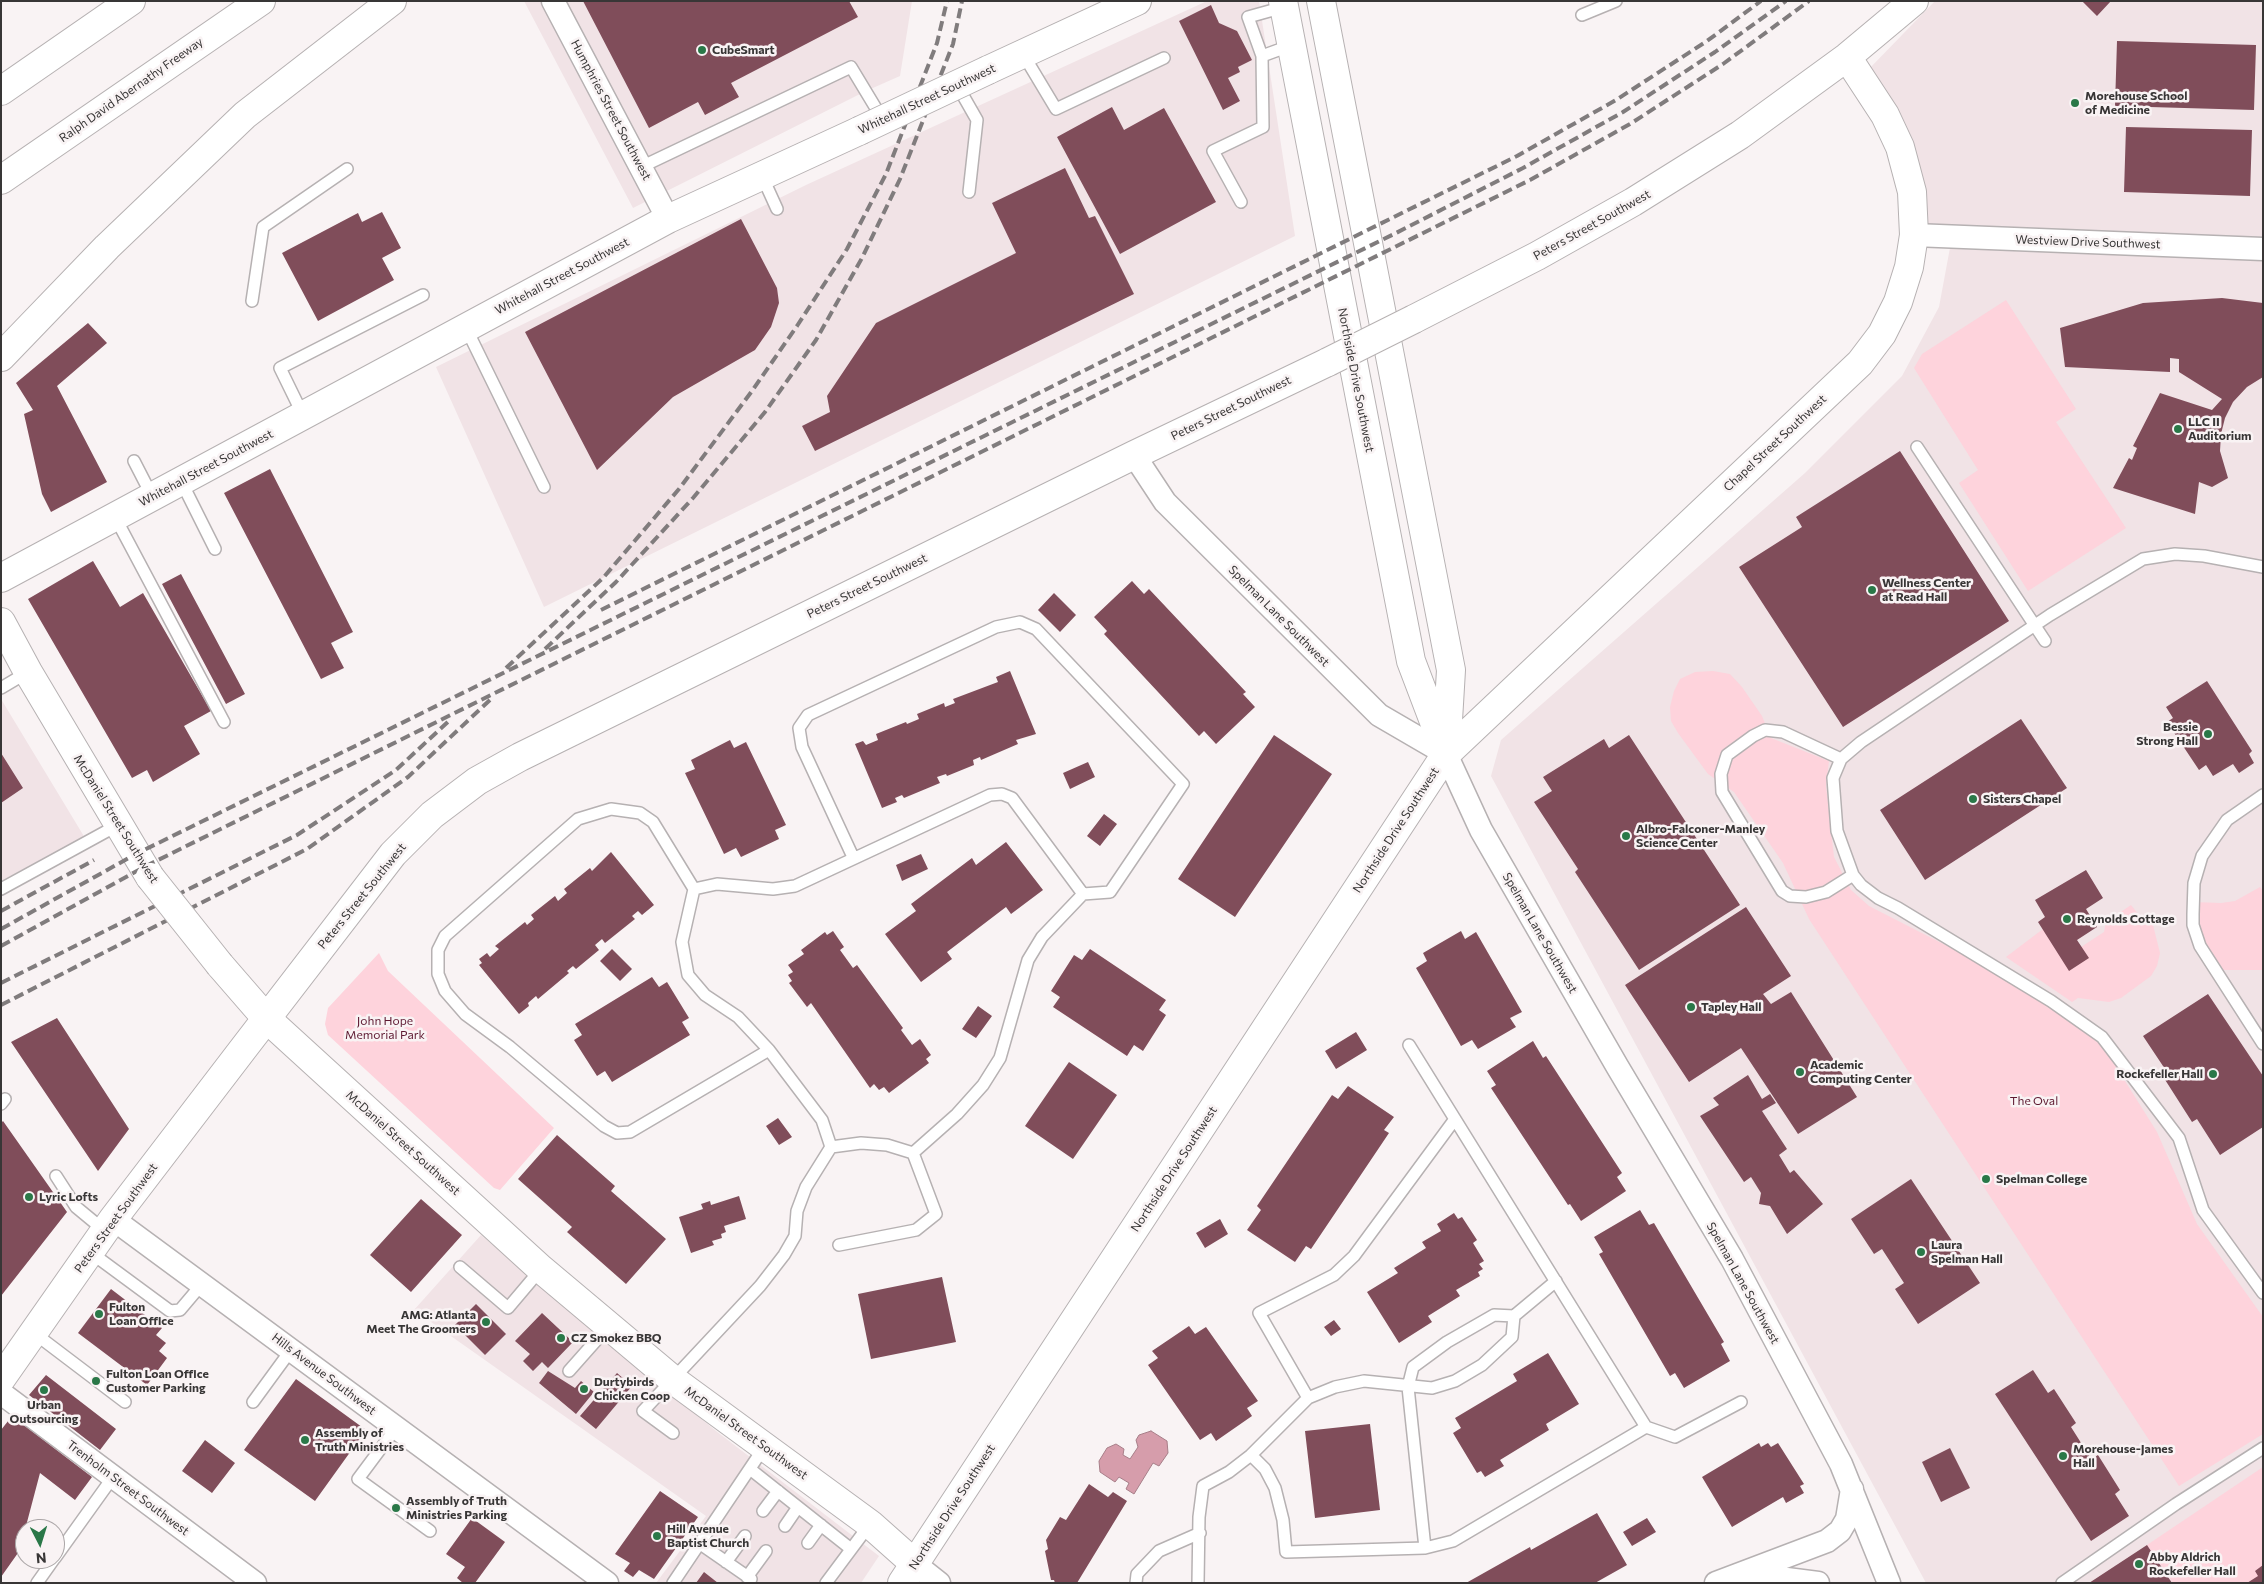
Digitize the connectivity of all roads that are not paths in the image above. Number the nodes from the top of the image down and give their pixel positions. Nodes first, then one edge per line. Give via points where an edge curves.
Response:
1 (131, 1) edge
2 (261, 1) edge
3 (392, 1) edge
4 (553, 1) edge
5 (1137, 1) edge
6 (1321, 1) edge
7 (1616, 1) edge
8 (1914, 1) edge
9 (1284, 4) edge
10 (1582, 15) dead end
11 (1292, 45) junction
12 (1023, 54) junction
13 (1262, 56) junction
14 (1847, 57) junction
15 (1164, 58) dead end
16 (958, 85) junction
17 (1, 91) edge
18 (883, 120) junction
19 (641, 167) junction
20 (348, 169) dead end
21 (762, 176) junction
22 (1, 180) edge
23 (970, 192) dead end
24 (1241, 202) dead end
25 (777, 209) dead end
26 (668, 219) junction
27 (1914, 235) junction
28 (2263, 249) edge
29 (423, 295) dead end
30 (252, 301) dead end
31 (466, 328) junction
32 (1, 357) edge
33 (304, 415) junction
34 (1917, 447) dead end
35 (1134, 455) junction
36 (134, 461) dead end
37 (181, 481) junction
38 (544, 487) dead end
39 (152, 496) junction
40 (115, 516) junction
41 (215, 549) dead end
42 (2263, 567) edge
43 (1, 578) edge
44 (1, 622) edge
45 (2036, 626) junction
46 (2045, 641) dead end
47 (28, 672) junction
48 (1, 688) edge
49 (224, 722) dead end
50 (1446, 754) junction
51 (1841, 758) junction
52 (2263, 795) edge
53 (118, 824) junction
54 (854, 857) junction
55 (1852, 875) junction
56 (694, 888) junction
57 (1, 889) edge
58 (1084, 894) junction
59 (266, 1018) junction
60 (2263, 1044) edge
61 (1409, 1045) dead end
62 (769, 1050) junction
63 (1455, 1119) junction
64 (832, 1147) junction
65 (913, 1153) junction
66 (56, 1176) dead end
67 (103, 1234) junction
68 (839, 1245) dead end
69 (460, 1267) dead end
70 (541, 1270) junction
71 (1556, 1282) junction
72 (202, 1284) junction
73 (2263, 1293) edge
74 (1514, 1316) junction
75 (608, 1326) junction
76 (34, 1333) junction
77 (291, 1350) junction
78 (570, 1371) dead end
79 (1, 1379) edge
80 (672, 1379) junction
81 (1408, 1387) junction
82 (1, 1393) edge
83 (1308, 1398) junction
84 (125, 1402) dead end
85 (253, 1402) dead end
86 (1741, 1402) dead end
87 (1646, 1427) junction
88 (396, 1428) junction
89 (674, 1433) dead end
90 (765, 1446) junction
91 (2263, 1448) edge
92 (1251, 1455) junction
93 (750, 1469) junction
94 (113, 1477) junction
95 (1852, 1488) junction
96 (778, 1490) junction
97 (798, 1507) junction
98 (763, 1510) dead end
99 (870, 1524) junction
100 (821, 1525) junction
101 (785, 1526) dead end
102 (430, 1531) dead end
103 (1200, 1533) junction
104 (745, 1536) dead end
105 (699, 1543) junction
106 (808, 1543) dead end
107 (65, 1545) edge
108 (1425, 1548) junction
109 (851, 1549) junction
110 (766, 1551) dead end
111 (726, 1562) junction
112 (48, 1569) edge
113 (908, 1573) edge
114 (37, 1583) edge
115 (255, 1583) edge
116 (606, 1583) edge
117 (673, 1583) edge
118 (826, 1583) edge
119 (939, 1583) edge
120 (1136, 1583) edge
121 (1198, 1583) edge
122 (1716, 1583) edge
123 (1818, 1583) edge
124 (1889, 1583) edge
125 (2062, 1583) edge

1 - 17 main road
2 - 22 main road, Ralph David Abernathy Freeway
3 - 32 main road via 245,115 107,247
4 - 19 street, Humphries Street Southwest
5 - 12 main road, Whitehall Street Southwest
6 - 50 main road, Northside Drive Southwest via 1451,670
7 - 10 lane
8 - 14 main road, Peters Street Southwest
9 - 11 main road, Northside Drive Southwest
9 - 13 lane via 1248,17
11 - 13 lane
11 - 50 main road, Northside Drive Southwest via 1411,661
12 - 15 lane via 1056,109
12 - 16 main road, Whitehall Street Southwest, bridge
13 - 24 lane via 1263,128 1213,151
14 - 27 main road, Chapel Street Southwest via 1885,115 1900,147 1912,192
14 - 35 main road, Peters Street Southwest, bridge via 1740,135 1634,202 1414,319
16 - 18 main road, Whitehall Street Southwest, bridge
16 - 23 lane via 977,120
18 - 19 lane via 851,67
18 - 21 main road, Whitehall Street Southwest, bridge
19 - 26 street, Humphries Street Southwest
20 - 30 lane via 263,227
21 - 25 lane
21 - 26 main road, Whitehall Street Southwest
26 - 31 main road, Whitehall Street Southwest
27 - 28 street, Westview Drive Southwest
27 - 50 main road, Chapel Street Southwest via 1909,267 1898,302 1882,334 1860,363
29 - 33 lane via 280,368
31 - 33 main road, Whitehall Street Southwest
31 - 38 lane
33 - 37 main road, Whitehall Street Southwest
34 - 45 lane
35 - 50 street, Spelman Lane Southwest via 1165,502 1379,715
35 - 59 main road, Peters Street Southwest via 477,781 432,815 393,854
36 - 39 lane
37 - 39 main road, Whitehall Street Southwest
37 - 41 lane
39 - 40 main road, Whitehall Street Southwest
40 - 43 main road, Whitehall Street Southwest
40 - 49 lane
42 - 45 lane via 2204,556 2174,554 2143,559
44 - 47 main road, McDaniel Street Southwest
45 - 46 lane
45 - 51 lane via 1873,733
47 - 48 lane
47 - 53 main road, McDaniel Street Southwest
50 - 95 street, Spelman Lane Southwest via 1480,830 1732,1259
50 - 113 main road, Northside Drive Southwest
51 - 55 lane via 1833,778 1833,803 1837,832
51 - 55 lane via 1783,732 1765,730 1727,755 1721,774 1722,792 1782,891 1790,896 1806,897 1826,892
52 - 60 lane via 2227,820 2202,856 2194,883 2193,914 2200,946
53 - 57 lane
53 - 59 main road, McDaniel Street Southwest, bridge via 150,877
54 - 56 lane via 795,886 773,890 718,884
54 - 58 lane via 990,795 1002,794 1012,798
54 - 58 lane via 802,748 799,728 808,714 996,627 1020,622 1036,629 1184,784 1110,892
55 - 73 lane via 1878,898 2051,1001 2102,1037 2179,1138 2203,1210
56 - 62 lane via 682,942 688,975 705,995 738,1017
56 - 62 lane via 653,822 640,813 611,809 578,819 445,936 438,950 438,974 445,991 465,1014 510,1047 604,1126 617,1133 630,1132
58 - 65 lane via 1042,937 1028,960 1000,1058 983,1085 958,1114
59 - 67 main road, Peters Street Southwest
59 - 70 main road, McDaniel Street Southwest
61 - 63 lane
62 - 64 lane via 822,1120
63 - 71 lane
63 - 83 lane via 1354,1256 1334,1275 1259,1313
64 - 65 lane via 887,1145
64 - 80 lane via 806,1187 797,1211 795,1236 784,1255 760,1286
65 - 68 lane via 936,1214 916,1230
66 - 67 lane via 76,1207
67 - 72 street, Hills Avenue Southwest
67 - 72 lane via 170,1311 180,1310
67 - 76 main road, Peters Street Southwest
69 - 70 lane via 508,1308
70 - 75 main road, McDaniel Street Southwest
71 - 74 lane
71 - 87 lane
72 - 77 street, Hills Avenue Southwest
74 - 81 lane via 1494,1315 1447,1342 1413,1367
74 - 81 lane via 1512,1337 1482,1365 1455,1381 1432,1388
75 - 78 lane
75 - 80 main road, McDaniel Street Southwest
76 - 79 main road, Peters Street Southwest
76 - 84 lane
77 - 85 lane
77 - 88 street, Hills Avenue Southwest
80 - 89 lane via 643,1410
80 - 90 main road, McDaniel Street Southwest
81 - 83 lane via 1364,1382 1335,1387
81 - 108 lane
82 - 94 street, Trenholm Street Southwest
83 - 92 lane
86 - 87 lane via 1675,1437
87 - 108 lane via 1453,1541
88 - 102 lane via 358,1479
88 - 116 street, Hills Avenue Southwest
90 - 93 lane
90 - 99 main road, McDaniel Street Southwest
91 - 125 lane
92 - 103 lane via 1203,1486
92 - 108 lane via 1265,1469 1275,1488 1286,1552
93 - 96 lane
93 - 105 lane
94 - 107 lane
94 - 115 street, Trenholm Street Southwest
95 - 122 street via 1840,1531 1827,1541
95 - 124 street, Spelman Lane Southwest
96 - 97 lane
96 - 98 lane
97 - 100 lane
97 - 101 lane
99 - 109 lane
99 - 113 main road, McDaniel Street Southwest
100 - 106 lane
100 - 109 lane
103 - 120 lane via 1158,1551 1137,1574
103 - 121 lane
104 - 111 lane
105 - 111 lane
105 - 117 lane
109 - 118 lane
110 - 111 lane via 749,1578
112 - 114 lane
113 - 119 street
122 - 123 street via 1779,1578

